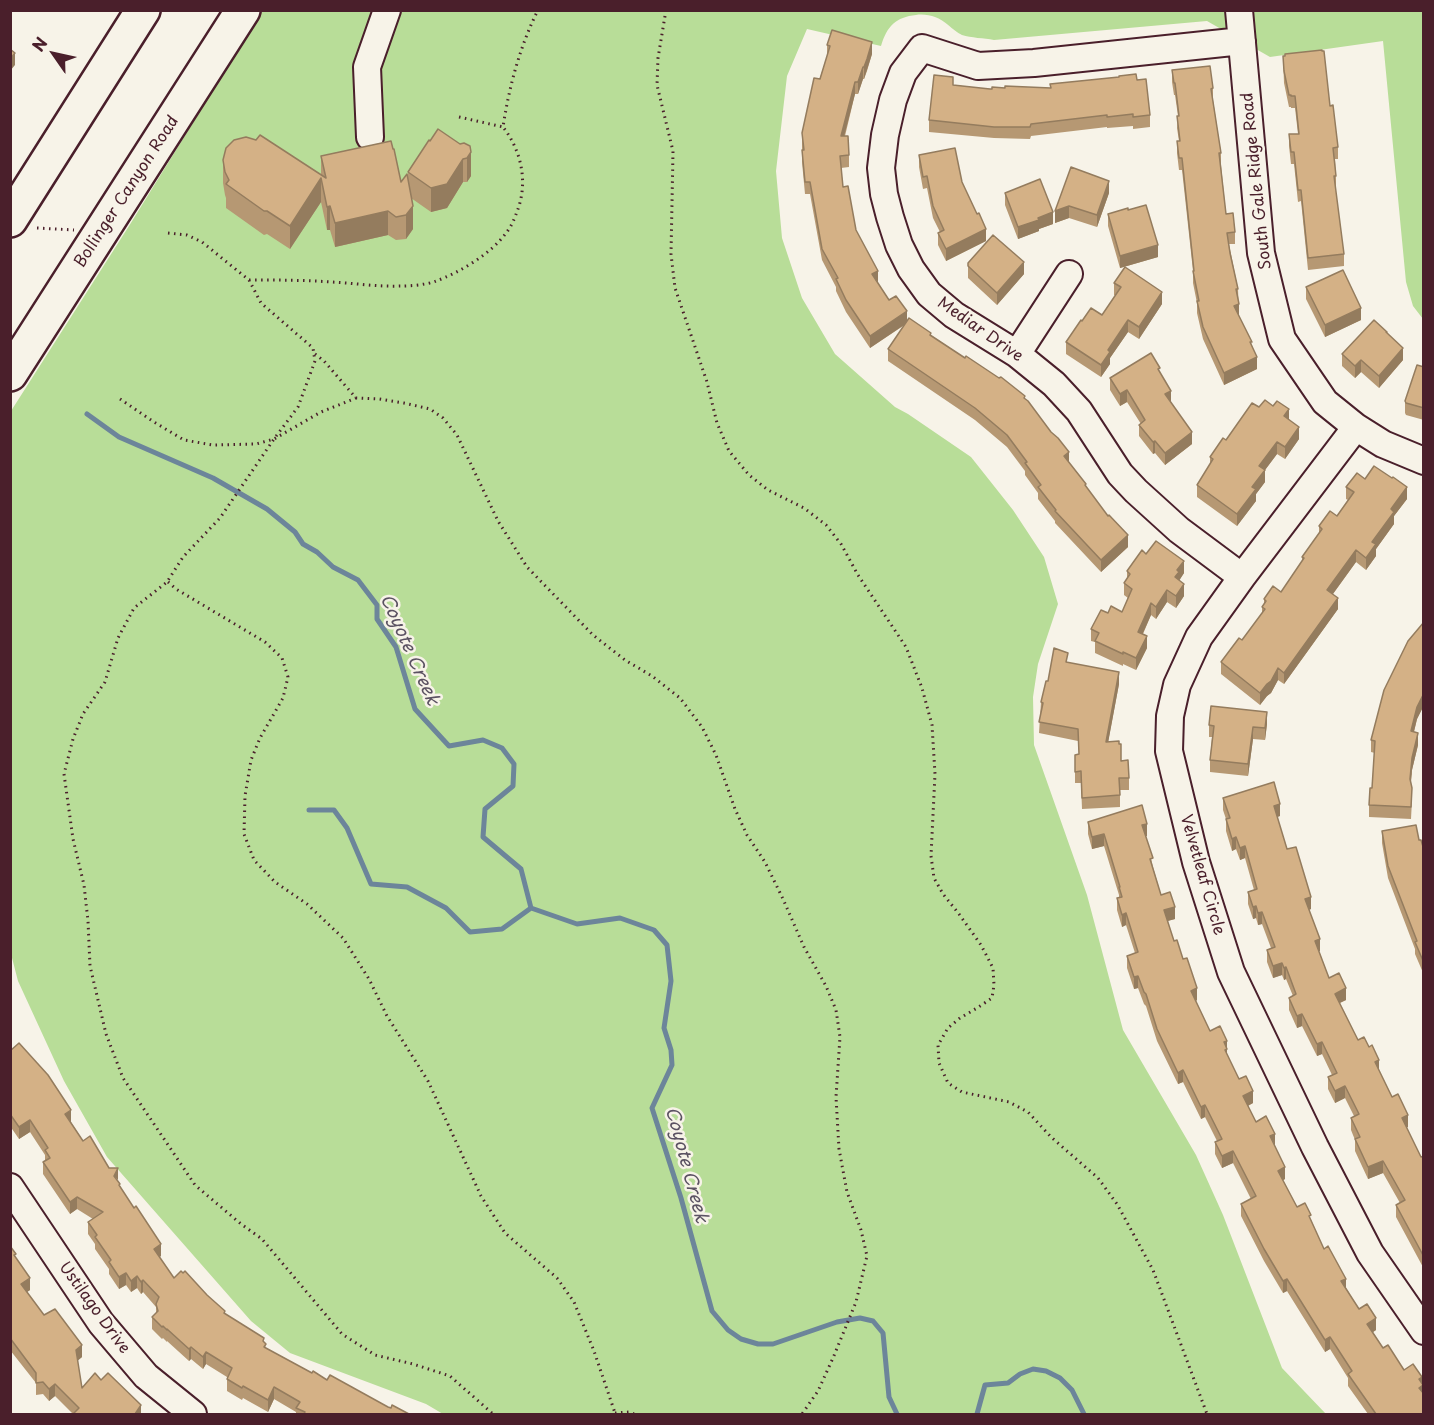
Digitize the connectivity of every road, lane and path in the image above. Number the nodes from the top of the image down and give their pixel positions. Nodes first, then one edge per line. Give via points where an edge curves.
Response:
1 (143, 10) edge
2 (243, 10) edge
3 (387, 10) edge
4 (538, 10) edge
5 (666, 10) edge
6 (1239, 10) edge
7 (1242, 41) junction
8 (459, 117) dead end
9 (503, 127) junction
10 (370, 137) dead end
11 (24, 224) edge
12 (74, 230) dead end
13 (168, 233) dead end
14 (1069, 274) dead end
15 (249, 280) junction
16 (315, 354) junction
17 (1017, 354) junction
18 (10, 374) edge
19 (356, 398) junction
20 (120, 399) dead end
21 (1356, 427) junction
22 (274, 439) junction
23 (1424, 461) edge
24 (1242, 577) junction
25 (167, 582) junction
26 (10, 1187) edge
27 (1424, 1331) edge
28 (193, 1414) edge
29 (493, 1414) edge
30 (614, 1414) edge
31 (634, 1414) edge
32 (802, 1414) edge
33 (1207, 1414) edge

1 - 11 main road
2 - 18 main road, Bollinger Canyon Road
3 - 10 street via 367,67
4 - 9 path via 518,63
5 - 33 path via 657,85 673,151 675,288 717,423 729,451 749,475 768,490 804,508 826,525 841,544 906,647 932,725 934,878 981,945 993,968 994,985 992,998 948,1028 938,1045 939,1063 948,1083 962,1092 1010,1102 1028,1112 1098,1178 1153,1270
6 - 7 street, South Gale Ridge Road
7 - 17 street, Mediar Drive via 978,66 922,48 903,73 893,100 881,168 899,245 929,294 954,315
7 - 21 street, South Gale Ridge Road via 1262,253 1282,339 1325,402
8 - 9 path
9 - 15 path via 520,160 519,206 506,234 469,265 434,282 400,286
11 - 12 path
13 - 15 path via 202,242
14 - 17 street
15 - 16 path via 261,303
16 - 19 path
16 - 22 path via 298,407
17 - 24 street, Mediar Drive via 1080,411 1120,474 1136,491 1179,530
19 - 22 path via 321,412
19 - 32 path via 404,403 430,409 443,418 457,435 498,521 527,567 593,634 680,698 702,727 747,835 765,862 826,986 836,1010 840,1037 836,1097 839,1149 847,1192 867,1256 856,1302 833,1358
20 - 22 path via 184,440 213,445 256,444
21 - 23 street, South Gale Ridge Road via 1383,444
21 - 24 street, Velvetleaf Circle
22 - 25 path via 220,518 183,557
24 - 27 street, Velvetleaf Circle via 1199,637 1178,685 1170,717 1169,751 1196,862 1231,972 1370,1253
25 - 29 path via 134,608 118,638 105,682 83,714 72,739 64,774 84,885 90,966 106,1034 123,1078 195,1185 262,1239 342,1334 375,1354 450,1376
25 - 30 path via 265,642 282,658 288,676 283,698 251,760 245,796 244,834 254,860 343,938 428,1081 481,1196 505,1233 557,1278 574,1302
26 - 28 street, Ustilago Drive via 101,1323 146,1376
30 - 31 path

